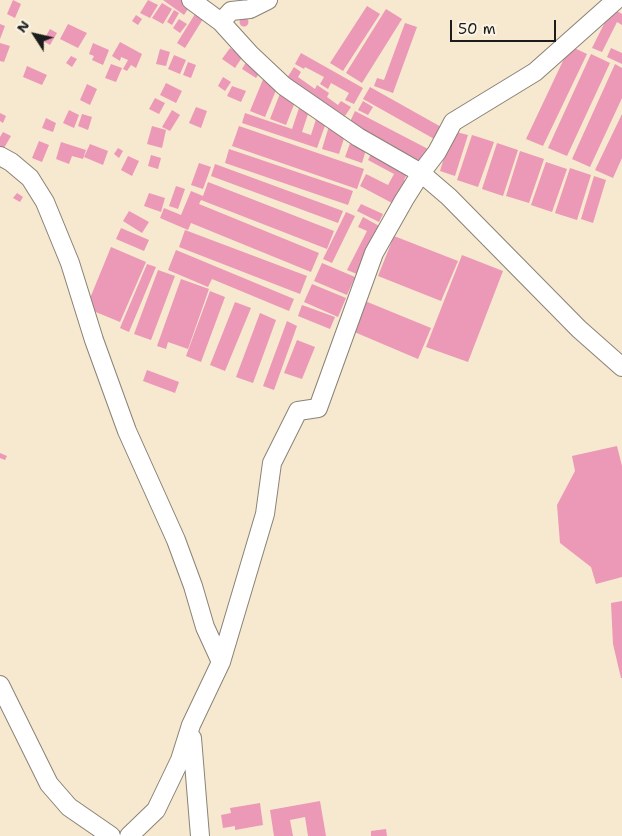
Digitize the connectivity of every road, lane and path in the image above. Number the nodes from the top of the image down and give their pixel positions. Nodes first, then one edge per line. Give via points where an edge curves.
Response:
1 (191, 0) edge
2 (268, 0) edge
3 (616, 0) edge
4 (221, 22) junction
5 (0, 156) edge
6 (421, 173) junction
7 (622, 367) edge
8 (221, 662) junction
9 (0, 685) edge
10 (191, 726) junction
11 (112, 836) edge
12 (128, 836) edge
13 (200, 836) edge

1 - 4 street
2 - 4 street via 250,9 231,11
3 - 6 street via 534,72 453,122 438,152
4 - 6 street via 284,86 358,137
5 - 8 street via 30,178 45,202 70,263 127,432 176,540 205,627
6 - 7 street via 449,196 579,329
6 - 8 street via 374,253 318,408 298,411 272,463 265,514
8 - 10 street
9 - 11 street via 49,784 68,807
10 - 12 street via 180,760 156,810
10 - 13 street

